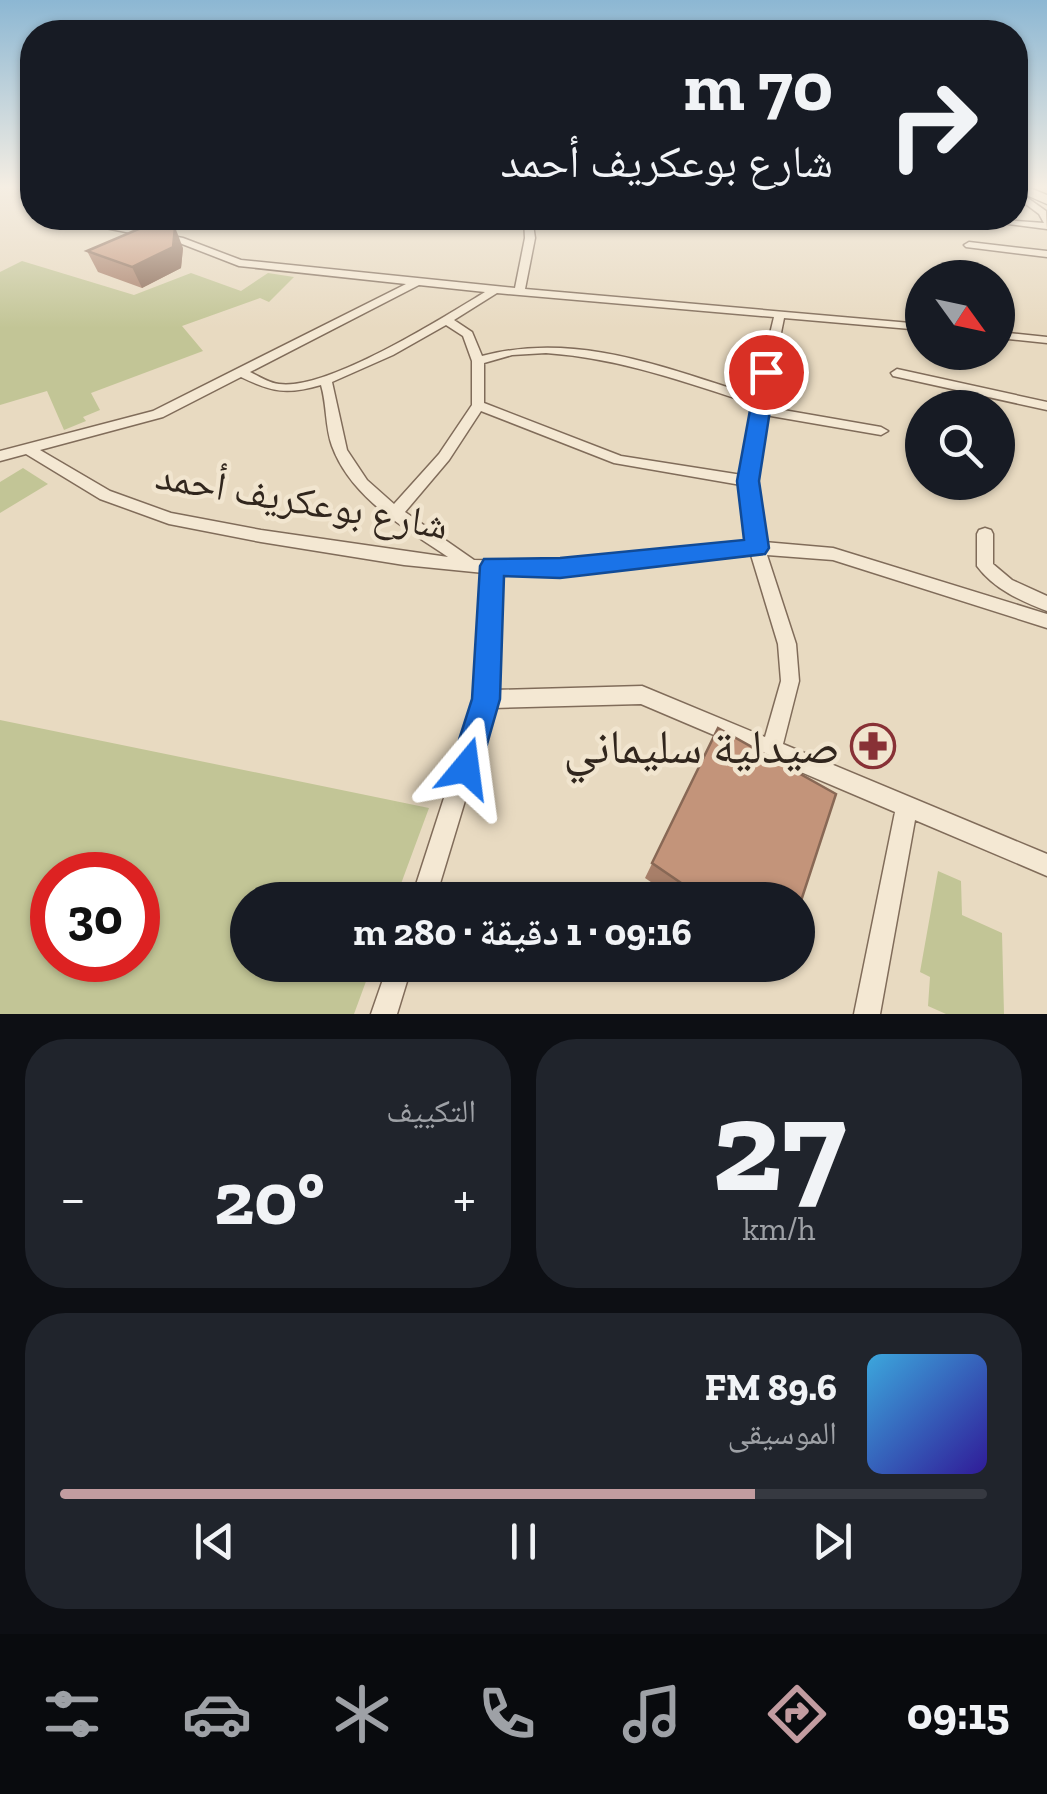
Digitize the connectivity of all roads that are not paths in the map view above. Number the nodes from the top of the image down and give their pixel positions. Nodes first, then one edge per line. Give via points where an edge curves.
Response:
1 (147, 233) edge
2 (530, 233) edge
3 (970, 245) dead end
4 (1047, 254) edge
5 (417, 282) junction
6 (495, 290) junction
7 (519, 292) junction
8 (780, 313) junction
9 (446, 320) junction
10 (905, 325) edge
11 (1015, 336) edge
12 (1047, 340) edge
13 (478, 361) junction
14 (896, 373) dead end
15 (243, 374) junction
16 (326, 382) junction
17 (478, 405) junction
18 (759, 406) junction
19 (1047, 406) edge
20 (881, 431) dead end
21 (28, 449) junction
22 (0, 456) edge
23 (748, 481) junction
24 (397, 512) junction
25 (423, 530) junction
26 (985, 534) dead end
27 (756, 548) junction
28 (427, 561) junction
29 (471, 566) junction
30 (492, 566) junction
31 (1047, 604) edge
32 (1047, 621) edge
33 (486, 699) junction
34 (772, 748) junction
35 (907, 806) junction
36 (1047, 865) edge
37 (428, 882) edge
38 (394, 982) edge
39 (384, 1014) edge
40 (866, 1014) edge

1 - 5 street via 225,261
2 - 7 street
3 - 4 street
5 - 6 street
5 - 15 street
6 - 7 street
6 - 9 street
7 - 8 street
8 - 10 street
8 - 18 street
9 - 13 street via 468,334
9 - 16 street
11 - 12 street
13 - 17 street
13 - 18 street via 525,347 565,349
14 - 19 street
15 - 16 street via 281,389
15 - 21 street via 158,414
16 - 24 street via 340,451 357,479
17 - 23 street via 619,460
17 - 24 street
18 - 20 street
18 - 23 street
21 - 22 street
21 - 28 street, شارع بوعكريف أحمد via 105,495 169,518
23 - 27 street
24 - 25 street
25 - 28 street
25 - 29 street
26 - 31 street via 985,566 995,578
27 - 30 street, شارع بوعكريف أحمد via 560,568
27 - 32 street, شارع بوعكريف أحمد via 833,554
27 - 34 street via 787,644 790,681
28 - 29 street, شارع بوعكريف أحمد
29 - 30 street, شارع بوعكريف أحمد
30 - 33 street
33 - 34 street via 642,695
33 - 37 street
34 - 35 street
35 - 36 street
35 - 40 street
38 - 39 street

